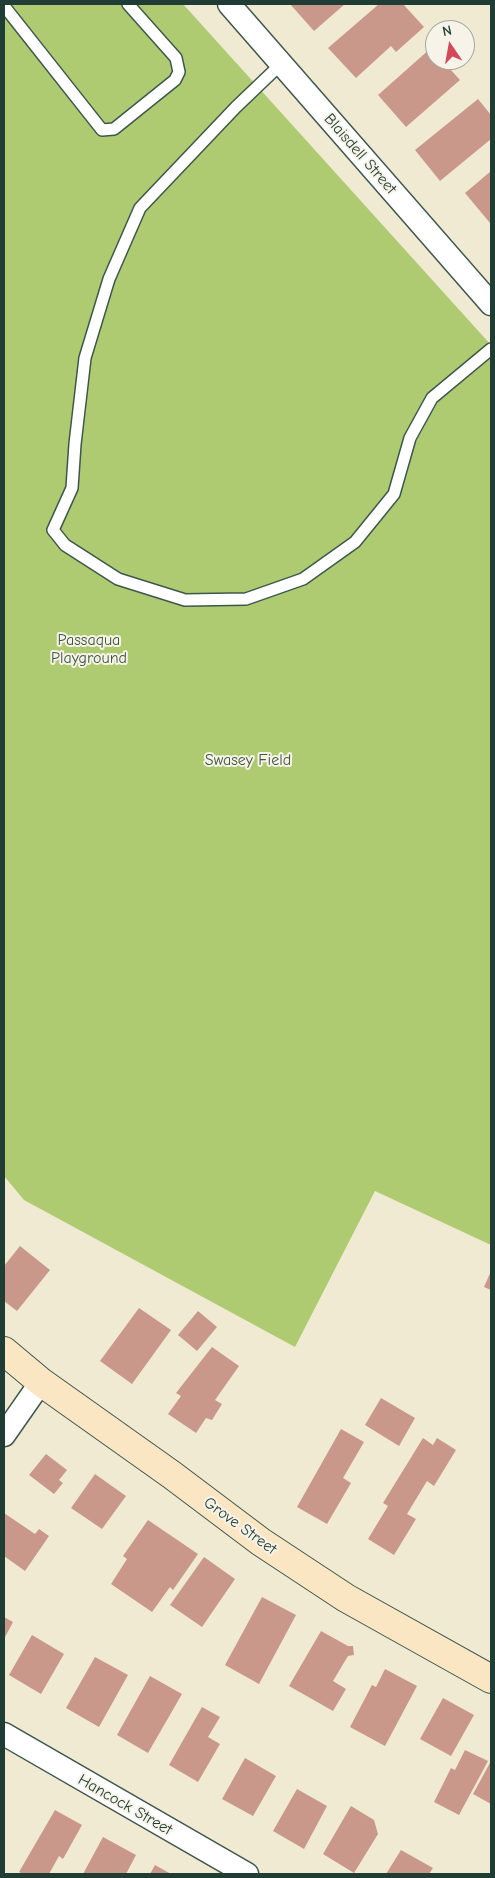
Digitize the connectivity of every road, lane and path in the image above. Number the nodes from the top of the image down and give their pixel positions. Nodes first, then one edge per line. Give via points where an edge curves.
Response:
1 (128, 4) edge
2 (229, 4) edge
3 (4, 6) edge
4 (281, 64) junction
5 (491, 304) edge
6 (491, 349) edge
7 (4, 1350) edge
8 (41, 1382) junction
9 (4, 1435) edge
10 (491, 1679) edge
11 (4, 1734) edge
12 (247, 1874) edge

1 - 3 lane via 176,58 179,72 175,80 114,129 102,130
2 - 4 street, Blaisdell Street
4 - 5 street, Blaisdell Street
4 - 6 lane via 140,208 109,279 85,358 72,488 54,530 65,544 118,580 185,600 246,599 303,579 355,542 394,494 410,438 432,398
7 - 8 street, Grove Street
8 - 9 street
8 - 10 street, Grove Street via 260,1542 346,1598
11 - 12 street, Hancock Street

